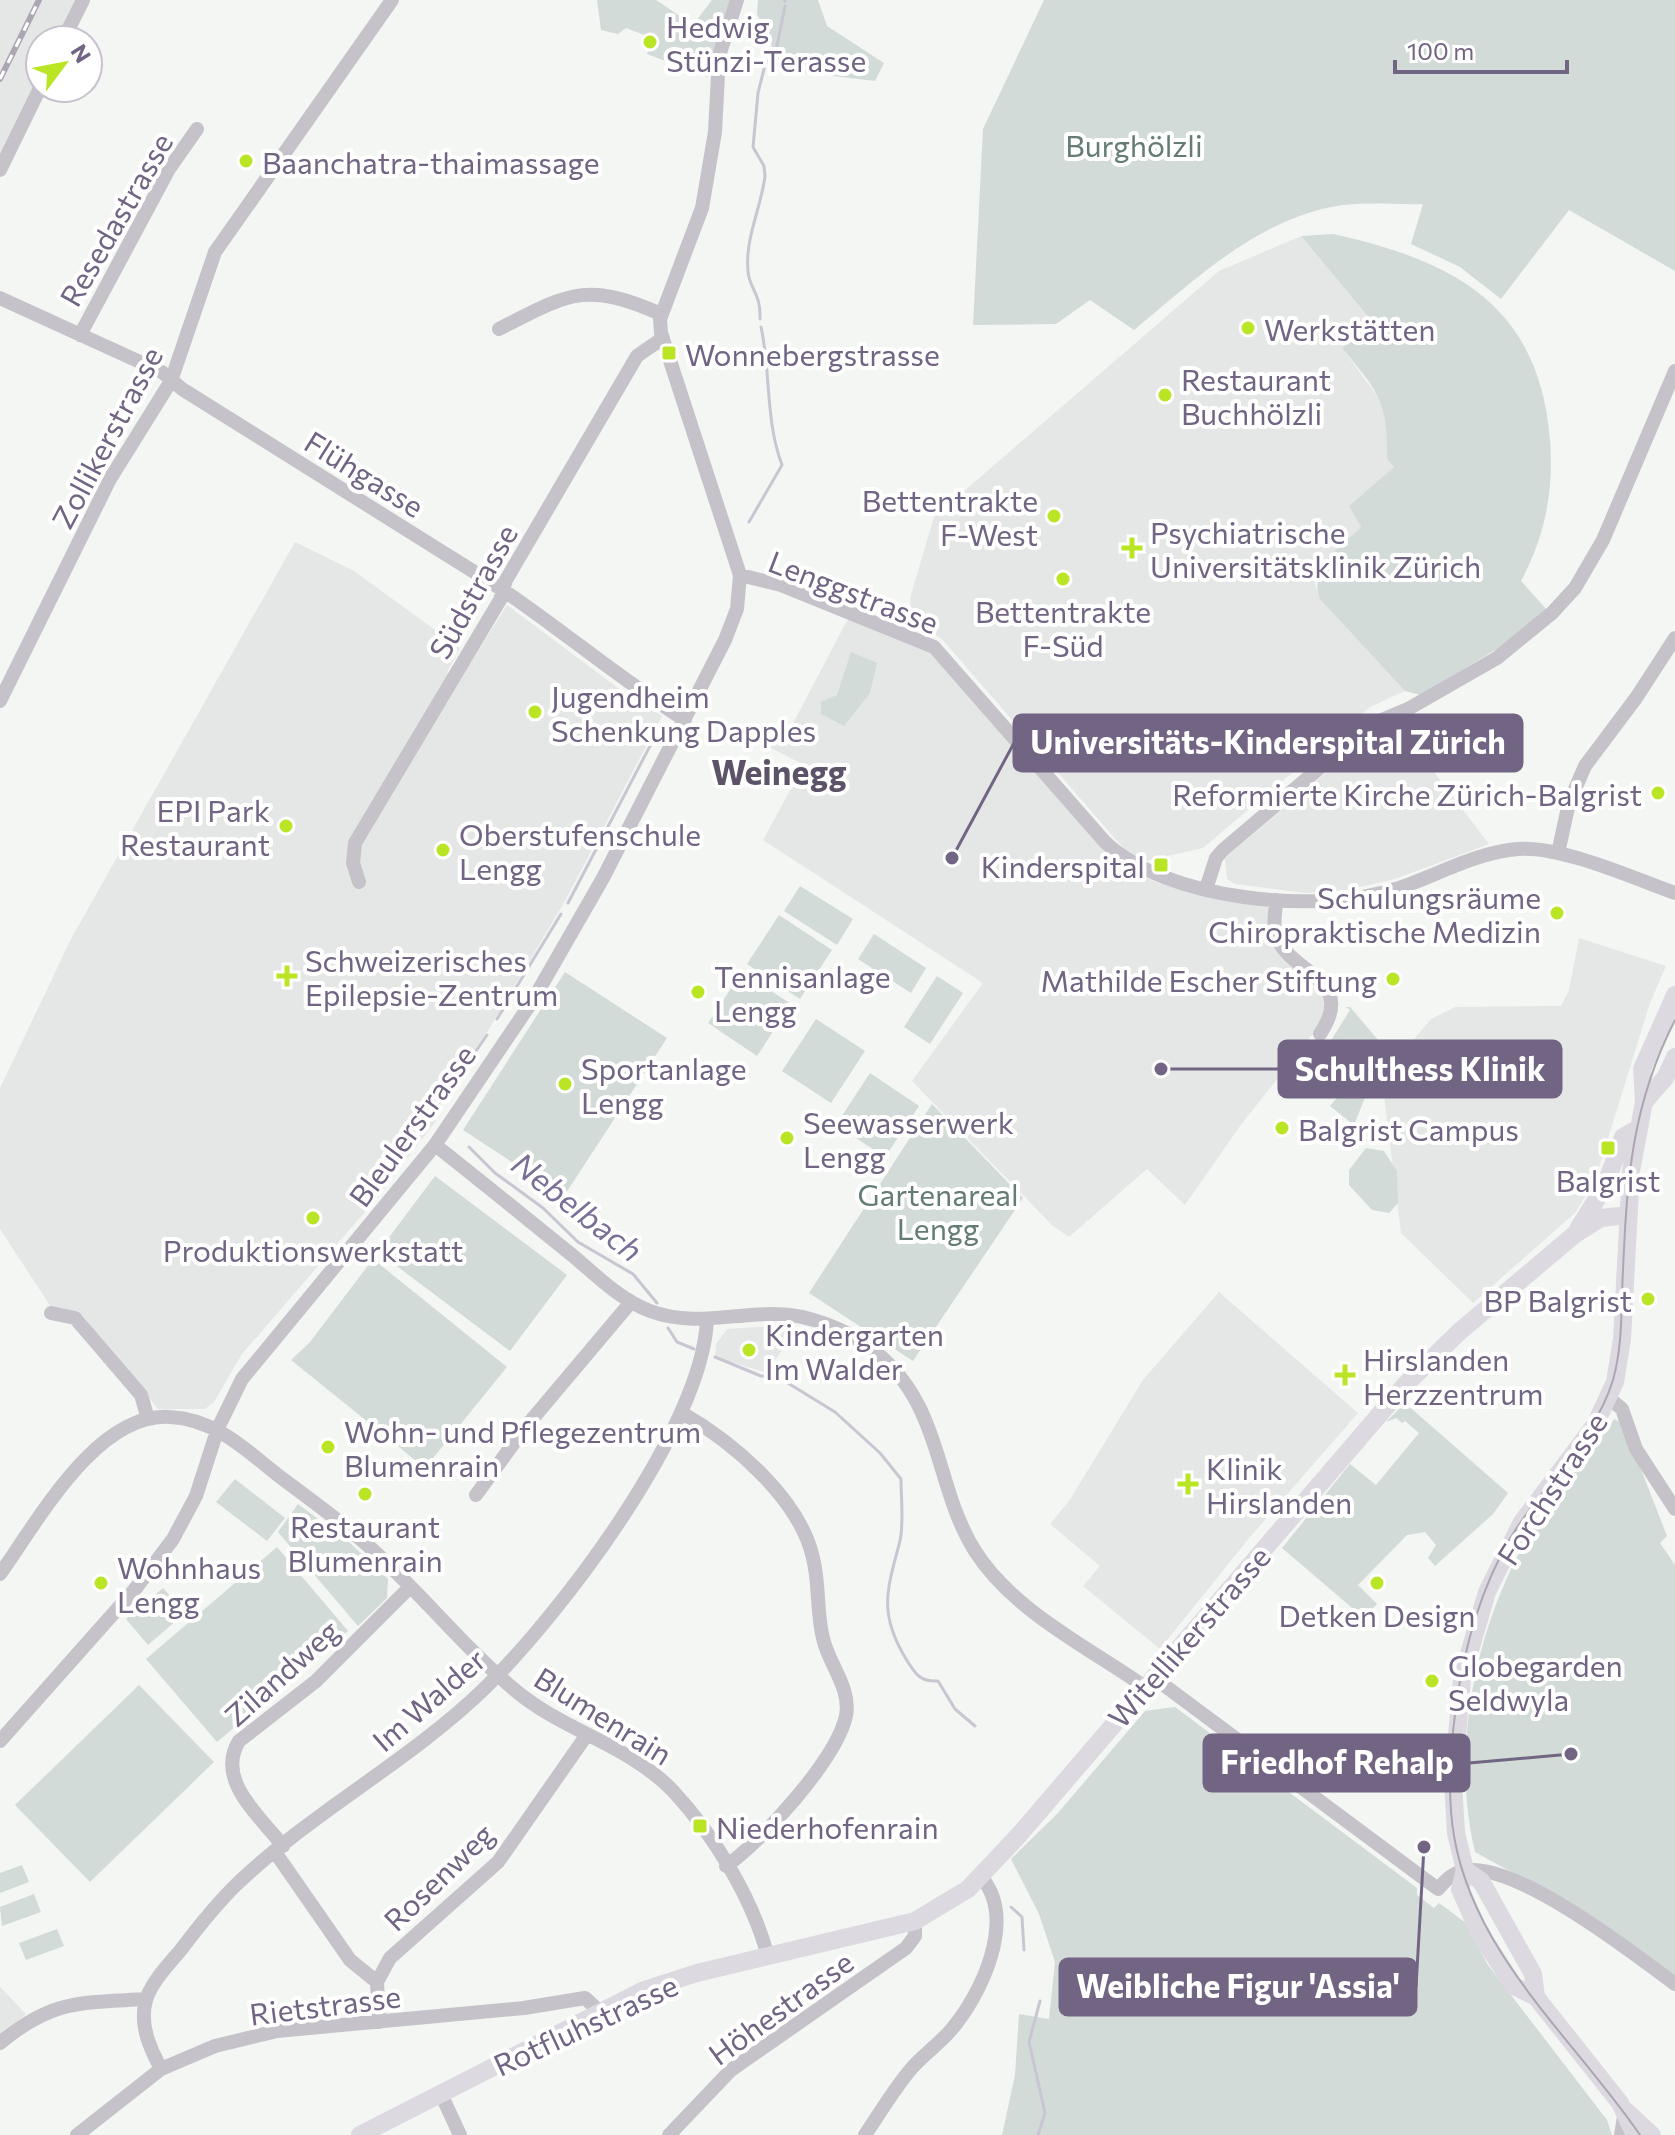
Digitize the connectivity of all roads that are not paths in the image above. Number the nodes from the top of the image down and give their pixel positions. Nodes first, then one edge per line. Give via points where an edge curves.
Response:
1 (83, 0) edge
2 (392, 0) edge
3 (737, 0) edge
4 (71, 24) edge
5 (32, 104) edge
6 (197, 129) dead end
7 (0, 170) edge
8 (0, 298) edge
9 (660, 318) junction
10 (499, 329) dead end
11 (80, 335) junction
12 (663, 338) junction
13 (1675, 371) edge
14 (171, 381) junction
15 (740, 575) junction
16 (503, 590) junction
17 (1675, 638) edge
18 (0, 701) edge
19 (685, 720) junction
20 (1558, 853) junction
21 (359, 882) dead end
22 (1206, 889) junction
23 (1675, 893) edge
24 (1276, 900) junction
25 (1675, 995) edge
26 (1320, 1034) dead end
27 (1675, 1057) edge
28 (1644, 1102) junction
29 (1637, 1129) junction
30 (435, 1145) junction
31 (1596, 1202) junction
32 (1628, 1208) junction
33 (1574, 1235) junction
34 (631, 1302) junction
35 (51, 1313) dead end
36 (707, 1320) junction
37 (1609, 1398) junction
38 (682, 1413) junction
39 (148, 1419) junction
40 (218, 1428) junction
41 (476, 1495) dead end
42 (1675, 1509) edge
43 (0, 1574) edge
44 (410, 1587) junction
45 (498, 1674) junction
46 (1149, 1682) junction
47 (586, 1736) junction
48 (0, 1741) edge
49 (279, 1849) junction
50 (726, 1866) junction
51 (1465, 1870) junction
52 (982, 1878) junction
53 (957, 1898) joint
54 (915, 1921) junction
55 (768, 1957) junction
56 (377, 1982) junction
57 (1675, 1984) edge
58 (146, 1999) junction
59 (599, 2011) junction
60 (379, 2022) junction
61 (0, 2043) edge
62 (161, 2069) junction
63 (441, 2094) junction
64 (1625, 2110) junction
65 (77, 2135) edge
66 (360, 2135) edge
67 (460, 2135) edge
68 (669, 2135) edge
69 (865, 2135) edge
70 (1621, 2135) edge
71 (1635, 2135) edge
72 (1652, 2135) edge

1 - 4 street
2 - 14 street, Zollikerstrasse via 228,230 206,275
3 - 9 street via 719,56 715,132 702,208
5 - 7 street
6 - 11 street, Resedastrasse via 169,169
8 - 11 street, Flühgasse
9 - 10 street via 614,295 589,293 566,297
9 - 12 street, Lenggstrasse
11 - 14 street, Flühgasse
12 - 15 street, Lenggstrasse
12 - 16 street, Südstrasse via 637,356
13 - 22 street via 1598,551 1575,588 1497,658 1370,725 1223,850
14 - 16 street, Flühgasse
14 - 18 street, Zollikerstrasse via 110,479
15 - 19 street, Bleulerstrasse via 737,609
15 - 22 street, Lenggstrasse via 781,585 934,647 1120,857
16 - 19 street, Flühgasse via 628,685
16 - 21 street, Südstrasse via 355,843 353,863
17 - 20 street via 1585,766 1569,803
19 - 30 street, Bleulerstrasse via 533,1000
20 - 23 street, Lenggstrasse
20 - 24 street, Lenggstrasse via 1495,852 1365,898
22 - 24 street, Lenggstrasse
24 - 26 street via 1279,940 1332,1000 1332,1014
25 - 28 main road, Forchstrasse via 1642,1069
27 - 28 main road, Forchstrasse
28 - 29 main road, Forchstrasse
29 - 31 main road, Witellikerstrasse via 1623,1137
29 - 32 main road, Forchstrasse
30 - 34 street
30 - 40 street, Bleulerstrasse via 249,1370
31 - 32 main road
31 - 33 main road, Witellikerstrasse
32 - 33 main road, Witellikerstrasse
32 - 37 main road, Forchstrasse via 1622,1339
33 - 46 main road, Witellikerstrasse via 1404,1386
34 - 36 street via 672,1317
34 - 41 street
35 - 39 street via 75,1318 141,1395
36 - 38 street, Im Walder via 702,1365
36 - 46 street via 778,1314 838,1329 871,1348 899,1375 931,1429 966,1534 990,1570 1034,1611
37 - 42 street via 1622,1409 1636,1449
37 - 51 main road, Forchstrasse via 1522,1522 1476,1623 1460,1694 1453,1782
38 - 45 street, Im Walder via 622,1515 549,1618
38 - 50 street via 748,1464 797,1516 816,1568 823,1639 847,1705 838,1733 795,1799
39 - 40 street via 171,1417
39 - 43 street via 91,1450
40 - 44 street, Blumenrain via 365,1543
40 - 48 street, Bleulerstrasse via 196,1496 173,1539
44 - 45 street, Blumenrain
44 - 49 street, Zilandweg via 316,1681 239,1741 232,1753 229,1769 235,1784
45 - 47 street, Blumenrain via 535,1706
45 - 49 street, Im Walder via 409,1754
46 - 51 street via 1438,1889
46 - 52 main road, Witellikerstrasse
47 - 50 street, Blumenrain via 633,1757 665,1783
47 - 56 street, Rosenweg via 498,1862 390,1958
49 - 56 street via 350,1960
49 - 58 street, Im Walder via 207,1915
50 - 55 street, Blumenrain via 755,1912
51 - 57 street via 1518,1882 1556,1901
51 - 64 main road, Forchstrasse via 1460,1889 1479,1932 1514,1986 1536,1997
52 - 53 main road, Witellikerstrasse
52 - 69 street via 996,1912 981,1981 951,2030 910,2070
53 - 54 main road, Rotfluhstrasse
54 - 55 main road, Rotfluhstrasse
54 - 68 street, Höhestrasse via 915,1936 906,1948 731,2070
55 - 59 main road, Rotfluhstrasse via 677,1978
56 - 60 street
58 - 61 street via 71,2004 31,2017
58 - 62 street via 144,2025
59 - 60 street, Rietstrasse via 585,1998
59 - 63 main road, Rotfluhstrasse
60 - 62 street, Rietstrasse via 277,2031 215,2046
62 - 65 street, Rietstrasse
63 - 66 main road, Rotfluhstrasse
63 - 67 street
64 - 70 street
64 - 71 main road, Forchstrasse
64 - 72 main road, Forchstrasse

